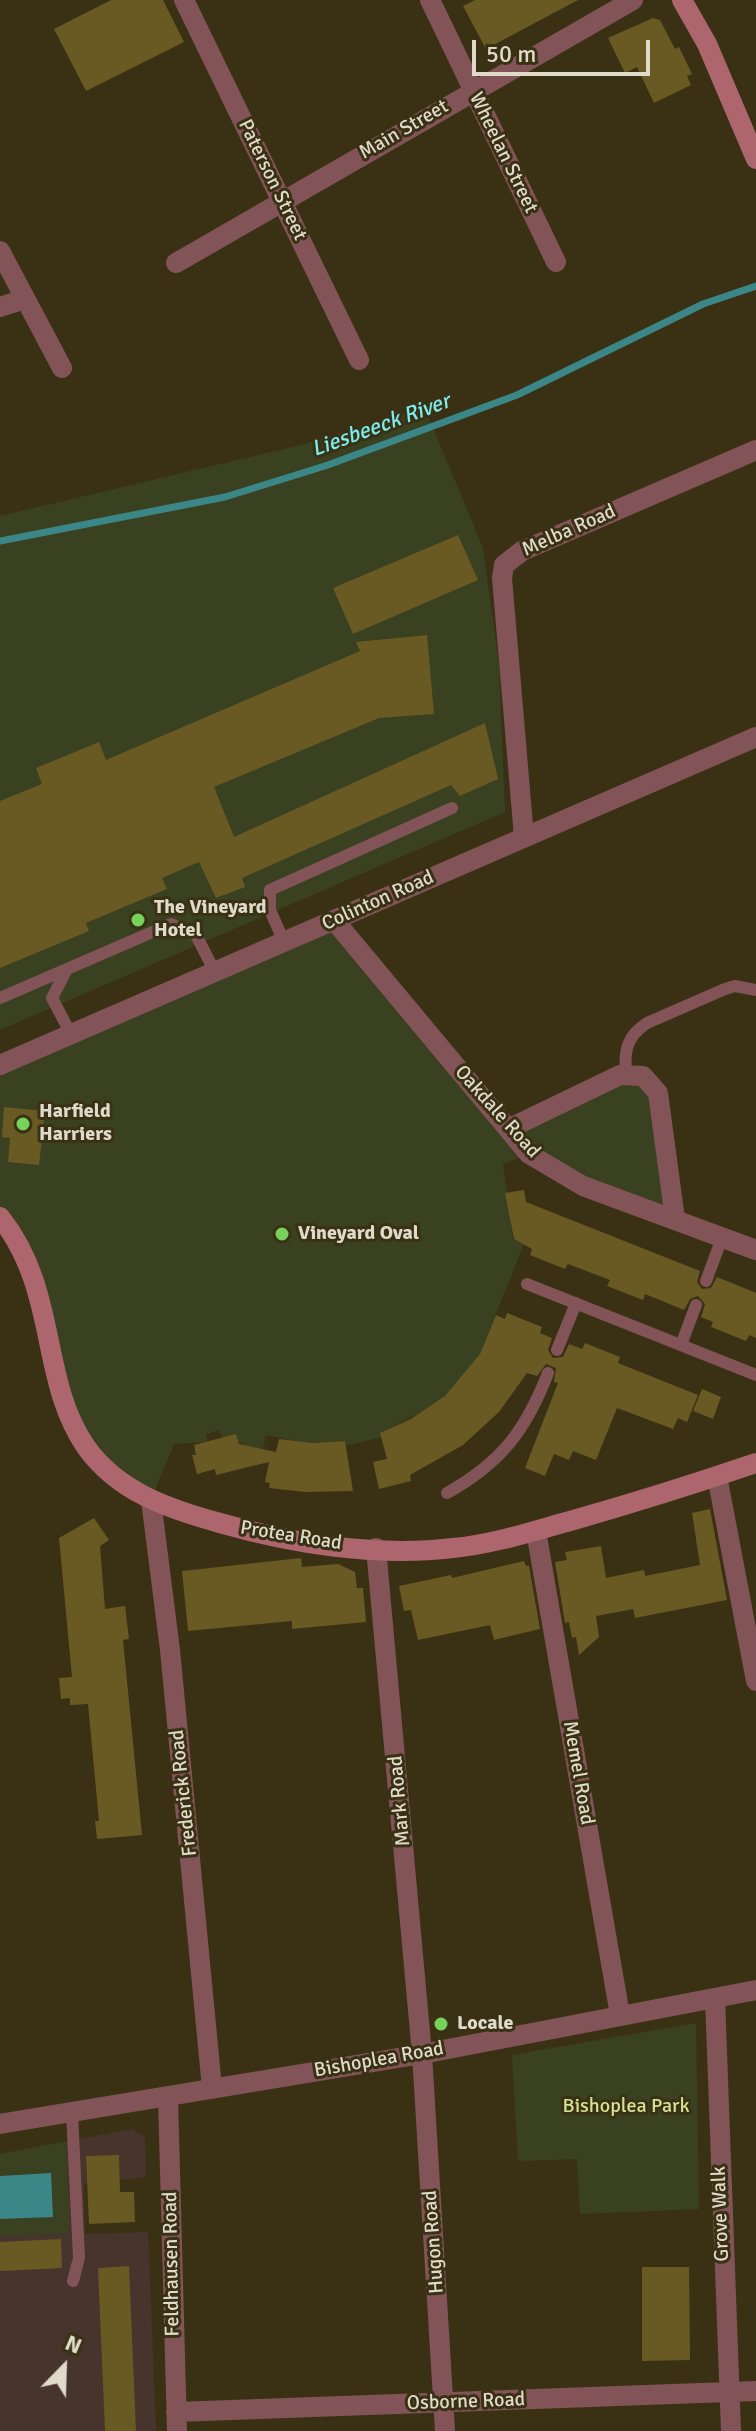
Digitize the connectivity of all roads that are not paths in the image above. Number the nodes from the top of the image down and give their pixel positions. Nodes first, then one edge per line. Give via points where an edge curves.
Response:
1 (184, 0) edge
2 (430, 0) edge
3 (633, 0) edge
4 (682, 0) edge
5 (699, 0) edge
6 (702, 35) junction
7 (473, 90) junction
8 (756, 159) edge
9 (282, 201) junction
10 (0, 251) edge
11 (556, 262) dead end
12 (176, 263) dead end
13 (25, 299) junction
14 (0, 307) edge
15 (359, 360) dead end
16 (62, 368) dead end
17 (756, 450) edge
18 (756, 737) edge
19 (452, 808) dead end
20 (524, 837) junction
21 (334, 920) junction
22 (284, 942) junction
23 (67, 969) junction
24 (215, 972) junction
25 (756, 990) edge
26 (0, 998) edge
27 (71, 1034) junction
28 (0, 1065) edge
29 (626, 1073) junction
30 (508, 1129) junction
31 (0, 1217) edge
32 (675, 1219) junction
33 (722, 1238) junction
34 (756, 1250) edge
35 (706, 1281) dead end
36 (527, 1284) dead end
37 (576, 1303) junction
38 (696, 1305) dead end
39 (681, 1345) junction
40 (557, 1350) dead end
41 (548, 1373) dead end
42 (756, 1375) edge
43 (756, 1463) edge
44 (717, 1476) junction
45 (447, 1493) dead end
46 (151, 1500) junction
47 (536, 1531) junction
48 (376, 1548) junction
49 (756, 1681) edge
50 (756, 1990) edge
51 (715, 1998) junction
52 (620, 2015) junction
53 (422, 2054) junction
54 (212, 2088) junction
55 (168, 2096) junction
56 (72, 2113) junction
57 (0, 2124) edge
58 (73, 2281) dead end
59 (728, 2391) junction
60 (756, 2391) edge
61 (443, 2403) junction
62 (177, 2421) edge
63 (445, 2431) edge
64 (731, 2431) edge

1 - 9 street, Paterson Street
2 - 7 street, Wheelan Street
3 - 7 street, Main Street
4 - 6 main road
5 - 6 main road
6 - 8 main road
7 - 9 street, Main Street
7 - 11 street, Wheelan Street
9 - 12 street, Main Street
9 - 15 street, Paterson Street
10 - 13 street
13 - 14 street
13 - 16 street
17 - 20 street, Melba Road via 522,551 504,565
18 - 20 street, Colinton Road
19 - 22 lane via 270,890 270,910
20 - 21 street, Colinton Road
21 - 22 street, Colinton Road
21 - 30 street, Oakdale Road
22 - 24 street, Colinton Road
23 - 24 lane via 171,924 196,935
23 - 26 lane
23 - 27 lane via 52,998
24 - 27 street, Colinton Road
25 - 29 lane via 725,989 647,1023 627,1043
27 - 28 street, Colinton Road
29 - 30 street
29 - 32 street via 648,1079 658,1093
30 - 32 street, Oakdale Road via 529,1154 562,1177
31 - 46 main road, Protea Road via 35,1277 77,1431 108,1472
32 - 33 street, Oakdale Road
33 - 34 street, Oakdale Road
33 - 35 lane
36 - 37 lane
37 - 39 lane
37 - 40 lane
38 - 39 lane
39 - 42 lane
41 - 45 lane via 520,1433 479,1472
43 - 44 main road, Protea Road
44 - 47 main road, Protea Road
44 - 49 street
46 - 48 main road, Protea Road via 258,1533
46 - 54 street, Frederick Road
47 - 48 main road, Protea Road via 457,1548
47 - 52 street, Memel Road
48 - 53 street, Mark Road
50 - 51 street, Bishoplea Road
51 - 52 street, Bishoplea Road
51 - 59 street, Grove Walk
52 - 53 street, Bishoplea Road
53 - 54 street, Bishoplea Road
53 - 61 street, Hugon Road
54 - 55 street, Bishoplea Road
55 - 56 street, Bishoplea Road
55 - 62 street, Feldhausen Road
56 - 57 street, Bishoplea Road
56 - 58 lane via 79,2258
59 - 60 street, Osborne Road
59 - 61 street, Osborne Road
59 - 64 street, Grove Walk
61 - 62 street, Osborne Road
61 - 63 street, Hugon Road

